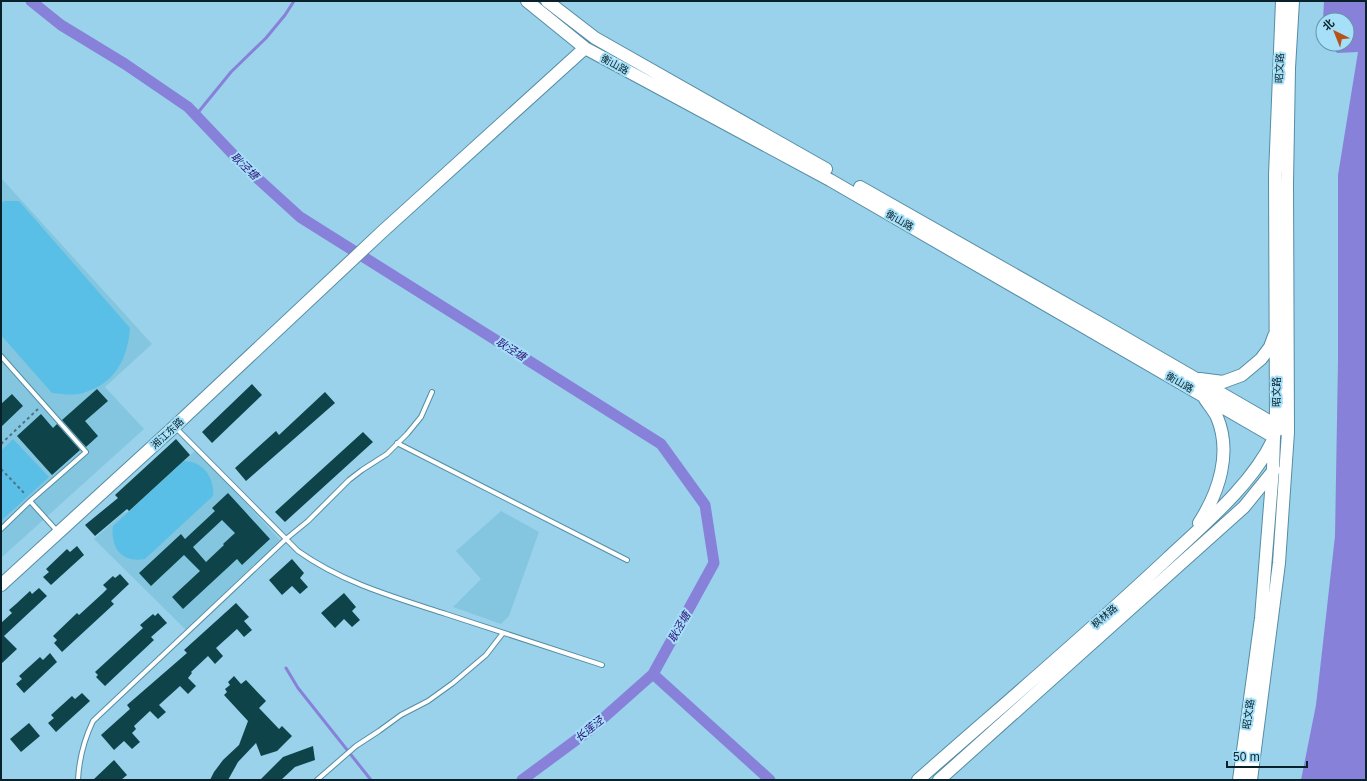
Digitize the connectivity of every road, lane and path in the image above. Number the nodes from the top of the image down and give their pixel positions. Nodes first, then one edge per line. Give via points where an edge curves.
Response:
1 (527, 1) edge
2 (547, 1) edge
3 (1282, 1) edge
4 (1293, 1) edge
5 (585, 48) junction
6 (1276, 327) junction
7 (1, 356) edge
8 (1196, 379) junction
9 (432, 392) dead end
10 (1204, 396) junction
11 (44, 404) junction
12 (174, 427) junction
13 (1275, 431) junction
14 (1288, 432) junction
15 (397, 443) junction
16 (1, 444) edge
17 (1286, 454) junction
18 (1, 469) edge
19 (1273, 470) junction
20 (30, 501) junction
21 (1, 529) edge
22 (58, 532) junction
23 (1189, 538) junction
24 (286, 540) junction
25 (627, 560) dead end
26 (1, 584) edge
27 (503, 633) junction
28 (602, 666) dead end
29 (78, 780) edge
30 (317, 780) edge
31 (918, 780) edge
32 (939, 780) edge
33 (1239, 780) edge
34 (1251, 780) edge

1 - 5 street, 衡山路
2 - 8 street, 衡山路 via 595,38
3 - 6 street, 昭文路 via 1275,175
4 - 14 street via 1287,183
5 - 10 street, 衡山路 via 830,180
5 - 12 street, 湘江东路 via 383,231
6 - 8 street via 1270,347 1261,359 1242,375 1223,382
6 - 13 street, 昭文路
7 - 11 lane
8 - 13 street, 衡山路
9 - 15 lane via 421,416
10 - 13 street, 衡山路
10 - 23 street via 1217,417 1224,444 1222,470 1213,499
11 - 16 path
11 - 20 lane via 86,452
12 - 22 street, 湘江东路
12 - 24 lane
13 - 14 street, 衡山路
13 - 19 street, 昭文路
13 - 23 street, 枫林路 via 1267,453 1233,497
14 - 17 street
15 - 24 lane via 387,454 349,480
15 - 25 lane
17 - 19 street, 枫林路
17 - 34 street via 1279,563
18 - 20 path
19 - 32 street, 枫林路 via 1244,507
19 - 33 street, 昭文路 via 1261,618
20 - 21 lane
20 - 22 lane
22 - 26 street, 湘江东路
23 - 31 street, 枫林路 via 1133,591
24 - 27 lane via 315,563 373,591
24 - 29 lane via 93,721 83,746
27 - 28 lane
27 - 30 lane via 486,655 453,683 400,715 356,746

